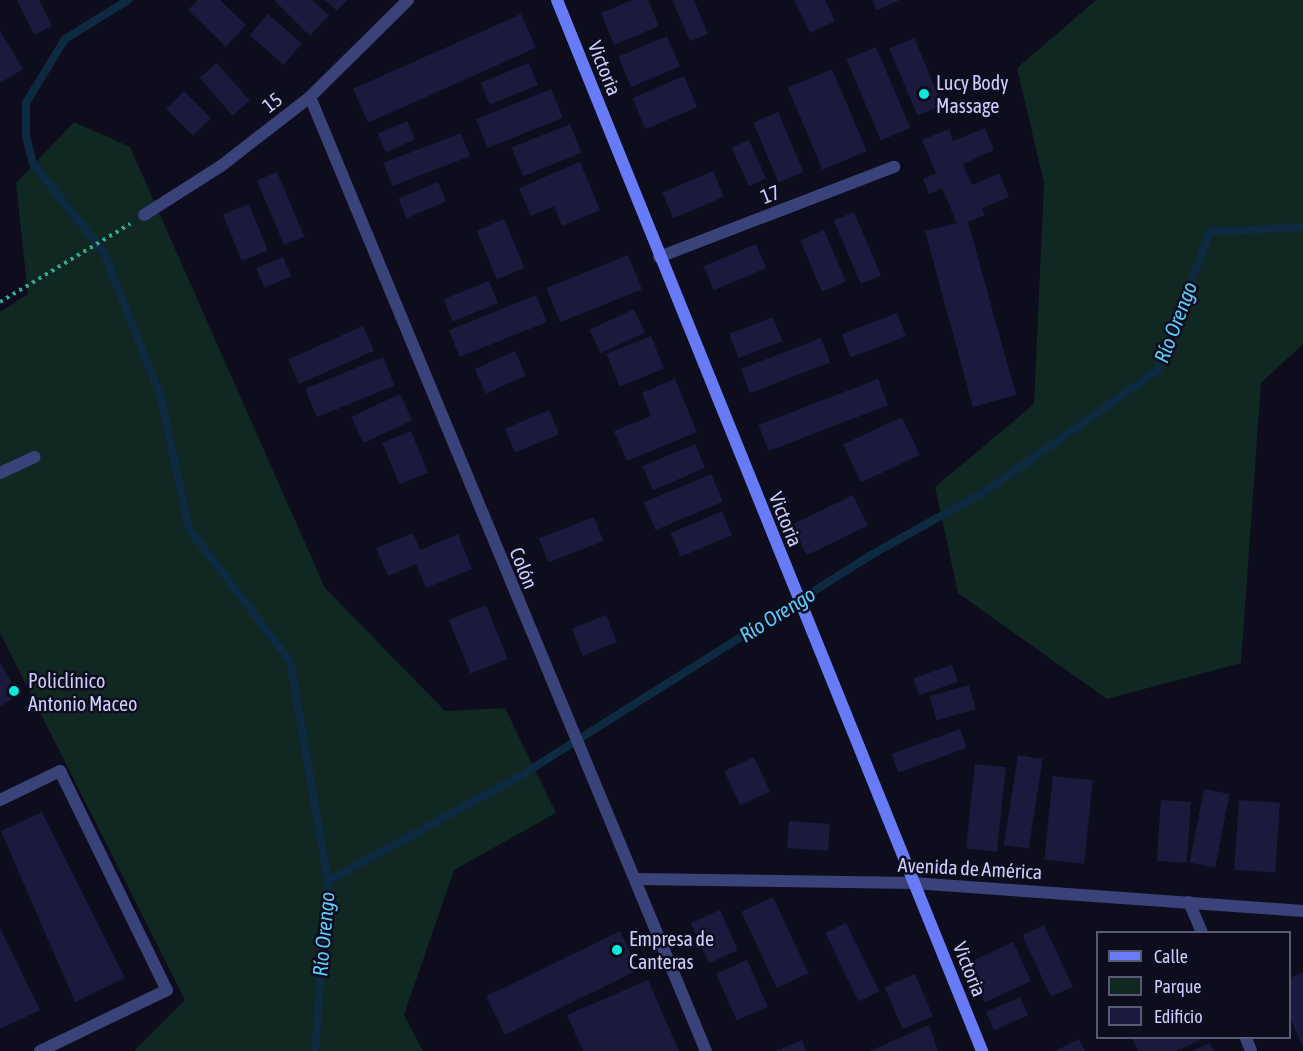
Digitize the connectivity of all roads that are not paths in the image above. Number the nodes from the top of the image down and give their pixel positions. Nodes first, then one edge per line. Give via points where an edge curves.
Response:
1 (408, 0) edge
2 (557, 0) edge
3 (310, 97) junction
4 (894, 167) dead end
5 (144, 215) road end
6 (659, 257) junction
7 (35, 457) dead end
8 (0, 473) edge
9 (0, 800) edge
10 (635, 879) junction
11 (913, 883) junction
12 (1189, 902) junction
13 (1303, 911) edge
14 (1201, 931) edge
15 (40, 1051) edge
16 (706, 1051) edge
17 (982, 1051) edge

1 - 3 street, 15
2 - 6 street, Victoria
3 - 5 street, 15 via 221,166
3 - 10 street, Colón via 577,750
4 - 6 street, 17
6 - 11 street, Victoria
7 - 8 street
9 - 15 street via 60,771 167,990
10 - 11 street, Avenida de América
10 - 16 street, Colón
11 - 12 street, Avenida de América
11 - 17 street, Victoria
12 - 13 street, Avenida de América
12 - 14 street

